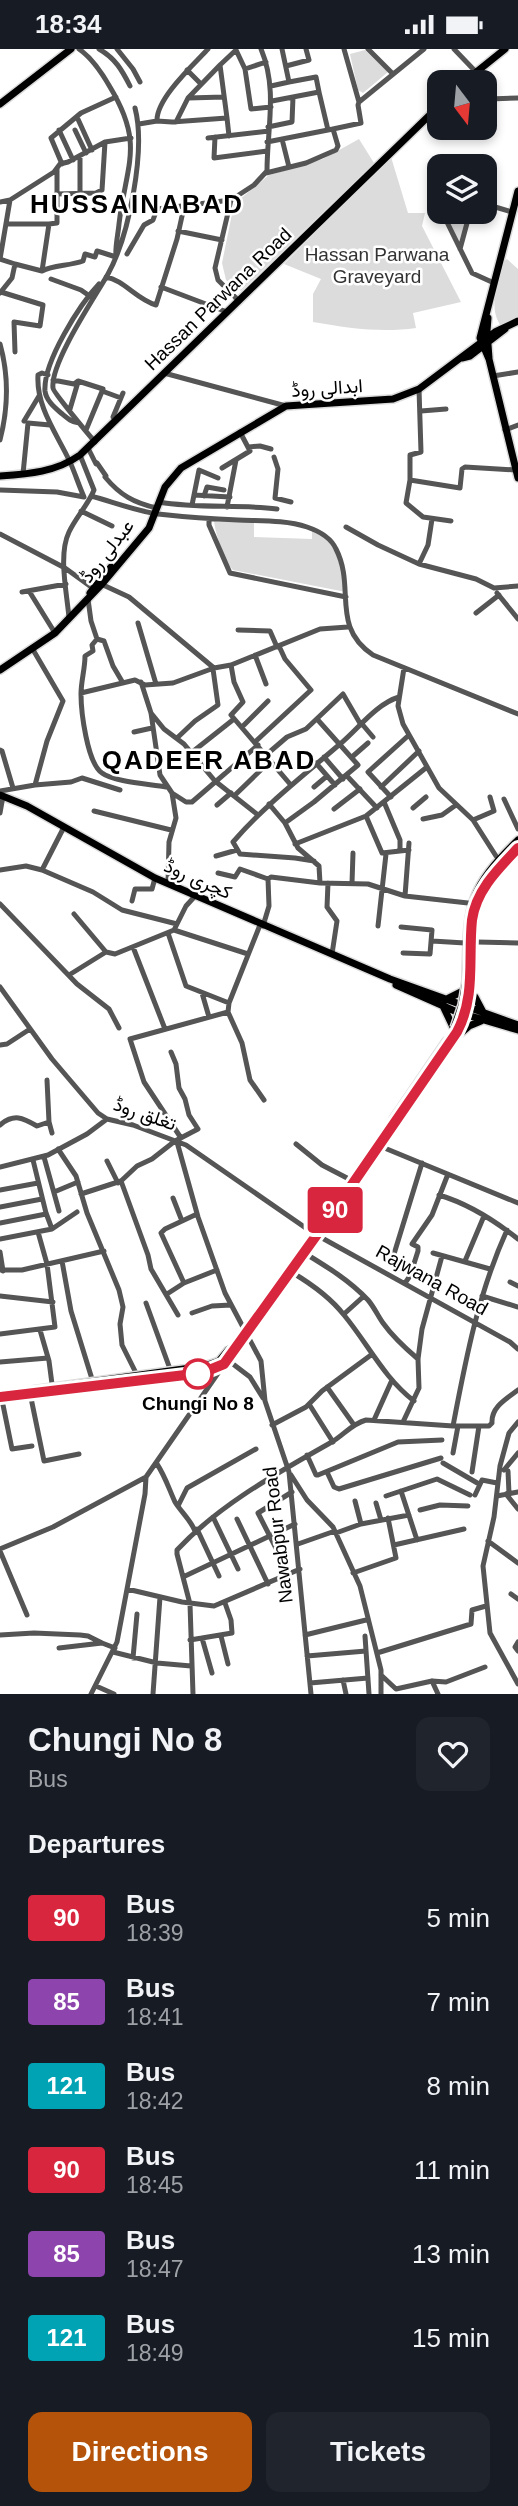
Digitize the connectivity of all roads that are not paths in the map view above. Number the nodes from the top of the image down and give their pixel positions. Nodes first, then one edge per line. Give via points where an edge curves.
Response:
1 (71, 49) edge
2 (79, 49) edge
3 (99, 49) edge
4 (117, 49) edge
5 (208, 49) edge
6 (261, 49) edge
7 (282, 49) edge
8 (306, 49) edge
9 (344, 49) edge
10 (368, 49) edge
11 (424, 49) edge
12 (454, 49) edge
13 (505, 49) edge
14 (235, 50) edge
15 (266, 62) junction
16 (220, 65) junction
17 (286, 66) junction
18 (245, 69) junction
19 (187, 70) junction
20 (474, 70) edge
21 (479, 70) edge
22 (393, 74) junction
23 (139, 82) dead end
24 (289, 82) junction
25 (201, 84) junction
26 (130, 86) dead end
27 (271, 86) junction
28 (319, 92) junction
29 (116, 97) junction
30 (224, 97) junction
31 (293, 97) junction
32 (188, 98) junction
33 (518, 98) edge
34 (497, 99) edge
35 (359, 102) junction
36 (0, 104) edge
37 (272, 104) junction
38 (135, 109) dead end
39 (77, 117) junction
40 (226, 118) junction
41 (427, 118) edge
42 (156, 121) junction
43 (176, 122) junction
44 (139, 124) junction
45 (75, 129) dead end
46 (269, 129) junction
47 (330, 129) junction
48 (59, 130) junction
49 (229, 136) junction
50 (215, 137) junction
51 (131, 138) junction
52 (208, 138) dead end
53 (282, 139) junction
54 (104, 142) junction
55 (267, 142) junction
56 (89, 151) junction
57 (267, 151) junction
58 (80, 156) junction
59 (73, 160) junction
60 (60, 166) junction
61 (289, 167) junction
62 (266, 173) junction
63 (518, 191) edge
64 (80, 193) junction
65 (56, 194) junction
66 (10, 200) junction
67 (231, 200) junction
68 (0, 202) edge
69 (518, 205) edge
70 (184, 207) junction
71 (497, 208) edge
72 (512, 212) junction
73 (7, 224) junction
74 (49, 224) junction
75 (448, 224) edge
76 (467, 224) edge
77 (178, 231) junction
78 (509, 231) junction
79 (222, 240) junction
80 (2, 243) edge
81 (460, 250) junction
82 (127, 254) dead end
83 (116, 257) junction
84 (15, 264) junction
85 (42, 271) junction
86 (107, 276) junction
87 (51, 279) dead end
88 (494, 283) junction
89 (161, 287) junction
90 (0, 293) edge
91 (91, 297) junction
92 (239, 301) junction
93 (489, 309) junction
94 (228, 311) junction
95 (488, 320) junction
96 (518, 321) edge
97 (482, 327) junction
98 (502, 329) junction
99 (485, 342) junction
100 (1, 349) edge
101 (15, 352) dead end
102 (462, 358) junction
103 (518, 372) edge
104 (164, 373) junction
105 (493, 376) junction
106 (52, 378) junction
107 (78, 381) junction
108 (3, 383) edge
109 (419, 389) junction
110 (102, 391) junction
111 (39, 395) junction
112 (286, 406) junction
113 (446, 408) dead end
114 (70, 409) junction
115 (421, 411) junction
116 (24, 421) dead end
117 (116, 421) junction
118 (79, 423) junction
119 (50, 425) junction
120 (518, 425) edge
121 (505, 430) junction
122 (86, 431) junction
123 (240, 432) junction
124 (0, 440) edge
125 (95, 442) junction
126 (249, 447) junction
127 (88, 448) junction
128 (271, 449) dead end
129 (80, 455) junction
130 (274, 457) dead end
131 (236, 460) junction
132 (70, 463) junction
133 (517, 467) edge
134 (222, 468) dead end
135 (23, 474) junction
136 (0, 476) edge
137 (218, 478) dead end
138 (410, 479) junction
139 (0, 490) edge
140 (224, 490) dead end
141 (194, 495) junction
142 (204, 496) junction
143 (89, 497) junction
144 (230, 497) junction
145 (277, 500) junction
146 (291, 502) dead end
147 (192, 505) junction
148 (227, 507) junction
149 (157, 508) junction
150 (277, 509) junction
151 (80, 512) junction
152 (209, 519) junction
153 (432, 519) junction
154 (451, 520) dead end
155 (276, 522) junction
156 (149, 525) joint
157 (112, 526) dead end
158 (346, 527) dead end
159 (0, 534) edge
160 (419, 564) junction
161 (65, 568) junction
162 (66, 584) junction
163 (97, 586) junction
164 (518, 586) edge
165 (346, 597) junction
166 (88, 598) junction
167 (518, 606) edge
168 (512, 611) junction
169 (476, 613) dead end
170 (69, 618) junction
171 (518, 619) edge
172 (138, 623) dead end
173 (348, 627) junction
174 (238, 630) dead end
175 (55, 633) junction
176 (97, 639) junction
177 (278, 646) junction
178 (33, 648) junction
179 (256, 655) junction
180 (231, 665) junction
181 (404, 668) junction
182 (213, 669) junction
183 (0, 670) edge
184 (141, 682) junction
185 (123, 683) junction
186 (156, 684) junction
187 (266, 684) dead end
188 (81, 693) junction
189 (398, 697) junction
190 (268, 701) dead end
191 (150, 713) junction
192 (518, 714) edge
193 (234, 719) junction
194 (317, 719) junction
195 (362, 725) junction
196 (242, 727) junction
197 (152, 728) junction
198 (134, 732) dead end
199 (409, 735) junction
200 (373, 737) dead end
201 (177, 738) junction
202 (256, 743) junction
203 (368, 743) dead end
204 (340, 744) junction
205 (0, 750) edge
206 (419, 751) junction
207 (191, 753) junction
208 (266, 755) junction
209 (324, 757) junction
210 (352, 757) junction
211 (317, 763) junction
212 (266, 765) dead end
213 (96, 768) junction
214 (428, 768) junction
215 (327, 776) junction
216 (345, 777) junction
217 (89, 781) junction
218 (215, 781) junction
219 (290, 784) junction
220 (34, 785) junction
221 (335, 785) junction
222 (166, 787) junction
223 (314, 787) dead end
224 (381, 787) junction
225 (13, 788) junction
226 (360, 789) junction
227 (120, 790) dead end
228 (172, 793) junction
229 (1, 794) edge
230 (232, 795) junction
231 (391, 797) junction
232 (426, 797) dead end
233 (490, 797) dead end
234 (504, 799) dead end
235 (384, 802) junction
236 (269, 804) junction
237 (217, 805) dead end
238 (456, 805) junction
239 (377, 808) junction
240 (413, 808) dead end
241 (334, 809) dead end
242 (94, 811) dead end
243 (0, 813) edge
244 (258, 815) junction
245 (366, 816) junction
246 (424, 819) dead end
247 (473, 820) junction
248 (285, 823) junction
249 (64, 827) junction
250 (518, 829) edge
251 (171, 830) junction
252 (518, 840) edge
253 (409, 842) dead end
254 (295, 844) junction
255 (518, 848) edge
256 (409, 850) junction
257 (400, 851) junction
258 (238, 852) junction
259 (353, 853) dead end
260 (386, 854) junction
261 (216, 856) dead end
262 (496, 856) dead end
263 (314, 861) junction
264 (0, 870) edge
265 (42, 870) junction
266 (218, 873) dead end
267 (155, 878) junction
268 (268, 879) junction
269 (168, 883) junction
270 (320, 883) junction
271 (328, 883) junction
272 (352, 883) junction
273 (382, 888) junction
274 (197, 894) junction
275 (405, 896) junction
276 (132, 901) dead end
277 (468, 903) dead end
278 (0, 904) edge
279 (74, 913) dead end
280 (261, 925) junction
281 (378, 926) dead end
282 (401, 927) dead end
283 (173, 929) junction
284 (432, 941) junction
285 (477, 942) dead end
286 (465, 943) dead end
287 (518, 943) edge
288 (133, 947) junction
289 (106, 952) junction
290 (403, 953) dead end
291 (248, 954) junction
292 (332, 954) junction
293 (69, 975) junction
294 (469, 981) junction
295 (0, 988) edge
296 (463, 991) dead end
297 (202, 993) junction
298 (475, 997) dead end
299 (229, 1003) junction
300 (443, 1003) junction
301 (228, 1012) junction
302 (209, 1017) junction
303 (485, 1017) junction
304 (453, 1027) dead end
305 (119, 1028) dead end
306 (518, 1028) edge
307 (30, 1029) junction
308 (165, 1029) junction
309 (461, 1033) dead end
310 (0, 1045) edge
311 (171, 1052) dead end
312 (47, 1080) dead end
313 (264, 1100) dead end
314 (107, 1119) junction
315 (49, 1122) junction
316 (0, 1125) edge
317 (52, 1133) dead end
318 (178, 1140) junction
319 (296, 1144) dead end
320 (382, 1147) dead end
321 (58, 1149) junction
322 (44, 1157) junction
323 (33, 1160) junction
324 (107, 1161) dead end
325 (422, 1163) junction
326 (0, 1167) edge
327 (448, 1174) junction
328 (347, 1178) dead end
329 (78, 1182) junction
330 (120, 1182) junction
331 (38, 1183) junction
332 (0, 1190) edge
333 (54, 1192) junction
334 (81, 1194) junction
335 (439, 1195) junction
336 (173, 1198) dead end
337 (42, 1199) junction
338 (518, 1203) edge
339 (0, 1207) edge
340 (60, 1211) dead end
341 (77, 1212) dead end
342 (46, 1214) junction
343 (197, 1214) junction
344 (484, 1216) junction
345 (182, 1221) junction
346 (0, 1223) edge
347 (52, 1229) junction
348 (507, 1230) junction
349 (38, 1232) junction
350 (0, 1238) edge
351 (518, 1240) edge
352 (329, 1241) joint
353 (104, 1251) junction
354 (0, 1252) edge
355 (433, 1253) dead end
356 (306, 1254) dead end
357 (394, 1254) dead end
358 (442, 1256) junction
359 (62, 1261) junction
360 (465, 1261) junction
361 (47, 1264) junction
362 (490, 1269) junction
363 (1, 1270) edge
364 (217, 1270) junction
365 (293, 1273) dead end
366 (510, 1282) dead end
367 (184, 1283) junction
368 (405, 1283) junction
369 (518, 1286) edge
370 (167, 1294) junction
371 (0, 1296) edge
372 (364, 1296) junction
373 (482, 1296) junction
374 (432, 1298) junction
375 (53, 1302) junction
376 (146, 1303) dead end
377 (231, 1304) junction
378 (518, 1307) edge
379 (192, 1313) dead end
380 (344, 1314) junction
381 (178, 1315) dead end
382 (473, 1321) junction
383 (40, 1330) junction
384 (0, 1334) edge
385 (518, 1349) edge
386 (371, 1355) junction
387 (48, 1358) junction
388 (418, 1359) junction
389 (228, 1361) junction
390 (0, 1362) edge
391 (170, 1369) dead end
392 (136, 1373) dead end
393 (92, 1379) dead end
394 (392, 1380) junction
395 (52, 1384) dead end
396 (327, 1387) junction
397 (518, 1390) edge
398 (1, 1396) edge
399 (31, 1398) dead end
400 (265, 1401) junction
401 (414, 1401) junction
402 (309, 1404) junction
403 (374, 1420) junction
404 (403, 1422) junction
405 (518, 1422) edge
406 (272, 1425) junction
407 (354, 1425) junction
408 (455, 1426) junction
409 (479, 1426) junction
410 (442, 1440) dead end
411 (333, 1442) junction
412 (32, 1446) dead end
413 (256, 1448) dead end
414 (453, 1453) dead end
415 (518, 1453) edge
416 (79, 1454) dead end
417 (307, 1455) junction
418 (154, 1465) junction
419 (289, 1469) junction
420 (327, 1472) junction
421 (472, 1472) dead end
422 (146, 1477) junction
423 (497, 1483) junction
424 (479, 1484) junction
425 (458, 1490) junction
426 (401, 1491) junction
427 (292, 1492) junction
428 (518, 1492) edge
429 (507, 1494) junction
430 (386, 1496) dead end
431 (497, 1496) junction
432 (355, 1501) dead end
433 (376, 1503) dead end
434 (456, 1505) junction
435 (178, 1506) junction
436 (468, 1506) dead end
437 (518, 1509) edge
438 (420, 1510) dead end
439 (409, 1515) junction
440 (213, 1517) junction
441 (237, 1519) dead end
442 (384, 1519) junction
443 (295, 1524) junction
444 (361, 1524) junction
445 (464, 1529) dead end
446 (196, 1530) junction
447 (335, 1532) junction
448 (270, 1536) junction
449 (417, 1540) junction
450 (488, 1541) junction
451 (298, 1543) junction
452 (394, 1545) junction
453 (249, 1546) junction
454 (0, 1550) edge
455 (231, 1554) junction
456 (281, 1558) dead end
457 (213, 1563) junction
458 (518, 1563) edge
459 (239, 1569) dead end
460 (300, 1569) junction
461 (353, 1573) junction
462 (219, 1576) dead end
463 (183, 1577) junction
464 (268, 1584) junction
465 (127, 1589) junction
466 (511, 1594) dead end
467 (160, 1597) junction
468 (518, 1599) edge
469 (225, 1602) junction
470 (190, 1604) junction
471 (486, 1606) junction
472 (137, 1614) dead end
473 (27, 1615) dead end
474 (366, 1620) dead end
475 (0, 1635) edge
476 (305, 1635) junction
477 (221, 1636) junction
478 (365, 1636) dead end
479 (202, 1638) junction
480 (190, 1640) junction
481 (518, 1642) edge
482 (102, 1643) junction
483 (58, 1648) dead end
484 (114, 1650) junction
485 (366, 1651) junction
486 (518, 1651) edge
487 (377, 1653) junction
488 (307, 1656) junction
489 (132, 1658) junction
490 (157, 1663) junction
491 (228, 1664) dead end
492 (191, 1666) junction
493 (485, 1667) dead end
494 (212, 1673) dead end
495 (381, 1675) junction
496 (368, 1678) junction
497 (517, 1679) edge
498 (343, 1680) junction
499 (432, 1681) junction
500 (310, 1683) junction
501 (96, 1686) junction
502 (407, 1687) junction
503 (92, 1694) edge
504 (114, 1694) edge
505 (153, 1694) edge
506 (192, 1694) edge
507 (311, 1694) edge
508 (346, 1694) edge
509 (369, 1694) edge
510 (381, 1694) edge
511 (410, 1694) edge
512 (438, 1694) edge

1 - 36 main road
2 - 29 street
3 - 26 street via 121,68
4 - 23 street
5 - 19 street
6 - 15 street
7 - 17 street
8 - 17 street via 309,60
9 - 35 street
10 - 22 street
11 - 22 street
12 - 20 street
13 - 21 main road
14 - 16 street
14 - 18 street
15 - 18 street
15 - 27 street
16 - 25 street
16 - 30 street
17 - 24 street
18 - 37 street via 251,109
19 - 25 street
19 - 42 street via 156,113
22 - 35 street
24 - 27 street
24 - 28 street via 316,77
25 - 32 street
27 - 37 street
28 - 31 street
28 - 47 street
29 - 39 street
29 - 51 street
30 - 32 street
30 - 40 street
31 - 37 street
31 - 46 street via 292,122
32 - 43 street
33 - 34 street
35 - 47 street via 362,123
37 - 46 street
38 - 44 street
39 - 48 street
39 - 56 street
40 - 43 street
40 - 49 street
41 - 92 main road, Hassan Parwana Road
42 - 43 street
42 - 44 street
44 - 83 street via 131,202
45 - 56 street
46 - 49 street
46 - 55 street
47 - 53 street
47 - 61 street via 338,146 335,150
48 - 59 street
48 - 60 street via 51,138
49 - 50 street
50 - 52 street
50 - 57 street via 214,158
51 - 54 street
51 - 83 street
53 - 55 street
53 - 61 street
54 - 56 street
54 - 64 street via 102,190
55 - 57 street
56 - 58 street
57 - 62 street
58 - 59 street
58 - 64 street
59 - 60 street
60 - 65 street
60 - 66 street
61 - 62 street
62 - 67 street
63 - 72 main road
64 - 65 street
65 - 74 street via 58,223
66 - 68 street
66 - 73 street
67 - 70 street
67 - 79 street
69 - 78 main road
70 - 77 street
70 - 82 street via 157,209
71 - 72 street
72 - 78 main road
73 - 74 street
73 - 80 street
74 - 85 street
75 - 81 street
76 - 81 street
77 - 79 street
77 - 89 street
78 - 88 main road
78 - 93 main road
79 - 92 street via 215,268 218,280
80 - 84 street via 1,259
81 - 88 street via 473,275
83 - 85 street via 97,251 95,257 85,254 83,261
83 - 86 street
84 - 85 street
84 - 90 street via 12,278
86 - 89 street via 156,305
86 - 91 street
87 - 91 street
88 - 93 main road
89 - 94 street
90 - 101 street via 43,305 40,326 14,322
91 - 106 street
92 - 94 main road, Hassan Parwana Road
93 - 95 main road
93 - 97 main road
94 - 104 main road, Hassan Parwana Road
95 - 98 main road via 493,328
95 - 99 main road
96 - 98 main road
97 - 99 main road
97 - 102 main road
98 - 99 main road
99 - 102 main road
99 - 105 main road
100 - 108 street
102 - 109 main road, ابدالی روڈ
103 - 105 street
104 - 112 street
104 - 117 main road, Hassan Parwana Road
105 - 121 main road
106 - 107 street
106 - 111 street via 38,375
106 - 114 street via 53,392
106 - 118 street via 45,391 50,402 71,422
107 - 110 street
107 - 114 street
108 - 124 street via 6,416
109 - 112 main road, ابدالی روڈ via 393,399
109 - 115 street
110 - 117 street via 122,395 113,417
110 - 122 street
111 - 116 street
111 - 119 street
112 - 123 main road, ابدالی روڈ
113 - 115 street
114 - 118 street
115 - 138 street via 422,452 410,455
117 - 125 main road, Hassan Parwana Road
118 - 122 street
119 - 132 street
119 - 135 street via 27,425
120 - 121 street
121 - 133 main road
122 - 125 street
123 - 126 street
123 - 149 main road, ابدالی روڈ via 181,468 168,482
125 - 127 main road, Hassan Parwana Road
126 - 128 street
126 - 131 street via 250,451
127 - 129 main road, Hassan Parwana Road
127 - 149 street via 118,492
129 - 132 main road, Hassan Parwana Road
129 - 143 street via 93,486
130 - 145 street
131 - 134 street
131 - 144 street
132 - 135 main road, Hassan Parwana Road
132 - 143 street
133 - 138 street via 465,467 460,488
135 - 136 main road, Hassan Parwana Road
137 - 141 street via 199,470
138 - 153 street via 406,505
139 - 143 street
140 - 142 street via 207,487
141 - 142 street
141 - 147 street
142 - 144 street
143 - 149 street
143 - 151 street
144 - 148 street
145 - 146 street
145 - 150 street
147 - 148 street
147 - 149 street
148 - 150 street
149 - 152 street
149 - 156 main road, ابدالی روڈ
150 - 155 street
151 - 157 street
151 - 161 street via 65,540
152 - 155 street
152 - 165 street via 230,573
153 - 154 street
153 - 160 street
155 - 165 street via 307,527 333,544 341,561
156 - 163 main road, عبدلی روڈ
158 - 160 street
159 - 161 street
160 - 164 street via 494,588
161 - 162 street
161 - 163 street
162 - 170 street
162 - 175 street via 25,591
163 - 166 main road, عبدلی روڈ
163 - 182 street via 129,597
165 - 173 street
166 - 170 main road, عبدلی روڈ
166 - 176 street
167 - 168 street
168 - 169 street via 498,594
168 - 171 street
170 - 175 main road, عبدلی روڈ
172 - 186 street
173 - 177 street via 320,629
173 - 181 street via 363,648
174 - 177 street via 270,631
175 - 178 main road, عبدلی روڈ
176 - 185 street via 103,641
176 - 188 street via 93,651 85,656
177 - 179 street
177 - 202 street via 311,690
178 - 183 main road, عبدلی روڈ
178 - 220 street via 63,701
179 - 180 street
179 - 187 street
180 - 182 street
180 - 193 street via 243,702 232,713
181 - 189 street
181 - 192 street
182 - 186 street via 178,682
182 - 201 street via 219,704
184 - 185 street
184 - 186 street
184 - 191 street
185 - 188 street
188 - 213 street
189 - 195 street via 387,701
189 - 199 street
190 - 196 street
191 - 197 street
191 - 201 street
193 - 196 street
193 - 207 street
194 - 195 street via 344,694
194 - 204 street
194 - 208 street
195 - 200 street
195 - 204 street
196 - 202 street
197 - 198 street
197 - 222 street
199 - 206 street
199 - 224 street via 368,772
201 - 207 street
202 - 208 street
202 - 218 street
203 - 210 street
204 - 209 street
204 - 210 street
205 - 225 street
206 - 214 street
206 - 224 street
207 - 218 street
208 - 219 street
209 - 211 street
209 - 216 street
210 - 216 street via 358,765
211 - 215 street
211 - 219 street
212 - 230 street
213 - 217 street
213 - 222 street via 109,776
214 - 231 street
214 - 238 street
215 - 221 street
215 - 223 street
216 - 221 street
216 - 226 street
217 - 220 street
217 - 227 street
218 - 228 street via 190,803
218 - 230 street
219 - 236 street
220 - 225 street
221 - 248 street
222 - 228 street
224 - 231 street
225 - 229 street
226 - 239 street
226 - 241 street
228 - 251 street via 176,817
229 - 243 street
229 - 249 main road, کچری روڈ
230 - 237 street
230 - 244 street
231 - 235 street
232 - 240 street
233 - 247 street via 494,811
234 - 250 street
235 - 239 street
235 - 257 street via 397,830
236 - 244 street
236 - 248 street
238 - 246 street via 442,815
238 - 247 street
239 - 245 street
242 - 251 street
244 - 258 street via 233,842
245 - 254 street
245 - 260 street
247 - 262 street
248 - 254 street
249 - 265 street
249 - 267 main road, کچری روڈ
251 - 269 street
252 - 294 main road via 498,859 472,898 467,920
253 - 256 street
254 - 263 street
255 - 294 main road via 486,884 477,903
256 - 257 street
256 - 275 street
257 - 260 street
258 - 261 street
258 - 263 street
259 - 272 street
260 - 273 street
263 - 270 street via 319,866
264 - 265 street via 26,866
265 - 283 street via 121,911
266 - 268 street via 235,877 240,869
267 - 269 main road, کچری روڈ
267 - 276 street via 152,889 135,889
268 - 270 street
268 - 280 street via 269,906
269 - 274 main road, کچری روڈ
270 - 271 street
271 - 272 street
271 - 292 street via 327,907 337,921
272 - 273 street
273 - 275 street
273 - 281 street
274 - 280 main road, کچری روڈ
274 - 283 street
275 - 277 street
278 - 293 street
279 - 289 street
280 - 291 street
280 - 292 main road, کچری روڈ
282 - 284 street via 430,929
283 - 288 street
283 - 291 street
283 - 297 street via 186,986
284 - 286 street
284 - 290 street via 429,954
285 - 287 street
288 - 289 street via 115,954
288 - 308 street
289 - 293 street
291 - 299 street
292 - 300 main road, کچری روڈ
293 - 305 street via 109,1009
294 - 389 main road, bridge via 467,1008 436,1066
294 - 398 main road, bridge via 453,1030 219,1361
295 - 307 street, تغلق روڈ
296 - 300 main road
297 - 299 street
297 - 302 street
298 - 303 main road
299 - 301 street
300 - 303 main road, کچری روڈ
300 - 304 main road
301 - 302 street
301 - 313 street via 242,1043 250,1080
302 - 308 street
303 - 306 main road, کچری روڈ
303 - 309 main road
307 - 310 street
307 - 314 street, تغلق روڈ via 82,1096
308 - 318 street via 130,1041 144,1082
311 - 318 street via 179,1088 198,1129
312 - 315 street
314 - 318 street, تغلق روڈ
314 - 321 street
315 - 316 street via 37,1126 16,1117
315 - 317 street
318 - 330 street
318 - 343 street, Nawabpur Road
318 - 352 street, تغلق روڈ
319 - 328 street
320 - 325 street
321 - 322 street
321 - 329 street
322 - 323 street
322 - 333 street
323 - 326 street
323 - 331 street
324 - 330 street
325 - 327 street
325 - 357 street
327 - 335 street
327 - 338 street
329 - 333 street
329 - 334 street
330 - 334 street
330 - 370 street via 151,1269
331 - 332 street
331 - 337 street
333 - 340 street
334 - 353 street
335 - 344 street
335 - 368 street via 432,1215 412,1244 418,1251
336 - 345 street
337 - 339 street
337 - 342 street
341 - 347 street
342 - 346 street
342 - 347 street
343 - 345 street
343 - 364 street, Nawabpur Road
344 - 348 street
344 - 360 street
345 - 367 street via 160,1233
347 - 349 street
348 - 351 street
348 - 362 street
349 - 350 street
349 - 361 street
352 - 368 street, Rajwana Road
353 - 359 street
353 - 392 street via 123,1302 122,1345
354 - 363 street
355 - 358 street
356 - 372 street
358 - 360 street
358 - 374 street
359 - 361 street
359 - 393 street via 71,1311
360 - 362 street
361 - 363 street
361 - 375 street
362 - 373 street
364 - 367 street
364 - 377 street, Nawabpur Road
365 - 380 street via 322,1291
366 - 369 street
367 - 370 street
368 - 374 street, Rajwana Road
370 - 381 street
371 - 375 street
372 - 380 street
372 - 388 street via 402,1346
373 - 378 street
373 - 382 street
374 - 382 street, Rajwana Road
374 - 388 street
375 - 383 street via 55,1327
376 - 391 street
377 - 379 street
377 - 400 street, Nawabpur Road via 261,1361
380 - 386 street
382 - 385 street, Rajwana Road
382 - 408 street
383 - 384 street
383 - 387 street
386 - 394 street
386 - 396 street
387 - 390 street
387 - 395 street
388 - 401 street via 419,1388
389 - 398 main road, bridge via 202,1373
389 - 400 street via 250,1377
389 - 418 street
394 - 401 street
394 - 403 street
396 - 402 street
396 - 407 street
397 - 409 street via 493,1412 491,1425
398 - 412 street via 11,1448
399 - 416 street via 44,1461
400 - 406 street, Nawabpur Road
401 - 404 street
402 - 406 street
402 - 411 street
403 - 404 street
403 - 407 street
404 - 408 street
405 - 423 street via 509,1433
406 - 419 street, Nawabpur Road
407 - 411 street
408 - 409 street
408 - 414 street
409 - 421 street
410 - 420 street via 398,1442
411 - 417 street
413 - 435 street via 187,1488
415 - 429 street via 506,1470
417 - 419 street
417 - 420 street via 316,1475
418 - 422 street
418 - 435 street
419 - 427 street, Nawabpur Road
419 - 440 street
419 - 447 street via 307,1500
420 - 424 street via 339,1489 442,1460
422 - 454 street
422 - 465 street
423 - 424 street via 484,1479
423 - 431 street
424 - 425 street via 472,1495
425 - 426 street via 435,1479
425 - 434 street
426 - 430 street
426 - 439 street
427 - 443 street, Nawabpur Road
427 - 448 street via 258,1513
428 - 429 street
429 - 431 street
429 - 437 street
431 - 450 street
432 - 444 street
433 - 442 street
434 - 436 street
434 - 438 street
435 - 446 street
439 - 442 street
439 - 449 street
440 - 446 street
440 - 455 street
441 - 453 street
442 - 444 street
442 - 452 street
443 - 448 street
443 - 451 street, Nawabpur Road
444 - 447 street
445 - 449 street
446 - 457 street
446 - 463 street via 177,1550
447 - 451 street
447 - 461 street
448 - 453 street
448 - 456 street
449 - 452 street
450 - 458 street
450 - 471 street via 483,1566
451 - 460 street, Nawabpur Road
452 - 461 street via 395,1559
453 - 455 street
453 - 464 street
454 - 473 street
455 - 457 street
455 - 459 street
457 - 462 street
457 - 463 street
460 - 464 street
460 - 476 street, Nawabpur Road
461 - 487 street via 363,1594
463 - 470 street
464 - 469 street
465 - 467 street
465 - 484 street
466 - 468 street
467 - 470 street
467 - 490 street
469 - 470 street via 211,1607
469 - 477 street via 233,1631
470 - 480 street
471 - 487 street via 472,1610 471,1623
471 - 497 street via 490,1633
472 - 489 street
474 - 476 street
475 - 482 street via 80,1635
476 - 488 street, Nawabpur Road
477 - 479 street
477 - 491 street
478 - 485 street
479 - 480 street
479 - 494 street
480 - 492 street
481 - 486 street
482 - 483 street
482 - 484 street
484 - 489 street
484 - 501 street
485 - 488 street
485 - 496 street
487 - 495 street
488 - 500 street, Nawabpur Road
489 - 490 street
490 - 492 street
490 - 505 street
492 - 506 street
493 - 499 street via 446,1682
495 - 502 street via 396,1689
495 - 510 street
496 - 498 street
496 - 509 street
498 - 500 street
498 - 508 street
499 - 502 street
499 - 512 street
500 - 507 street, Nawabpur Road
501 - 503 street
501 - 504 street
502 - 511 street

